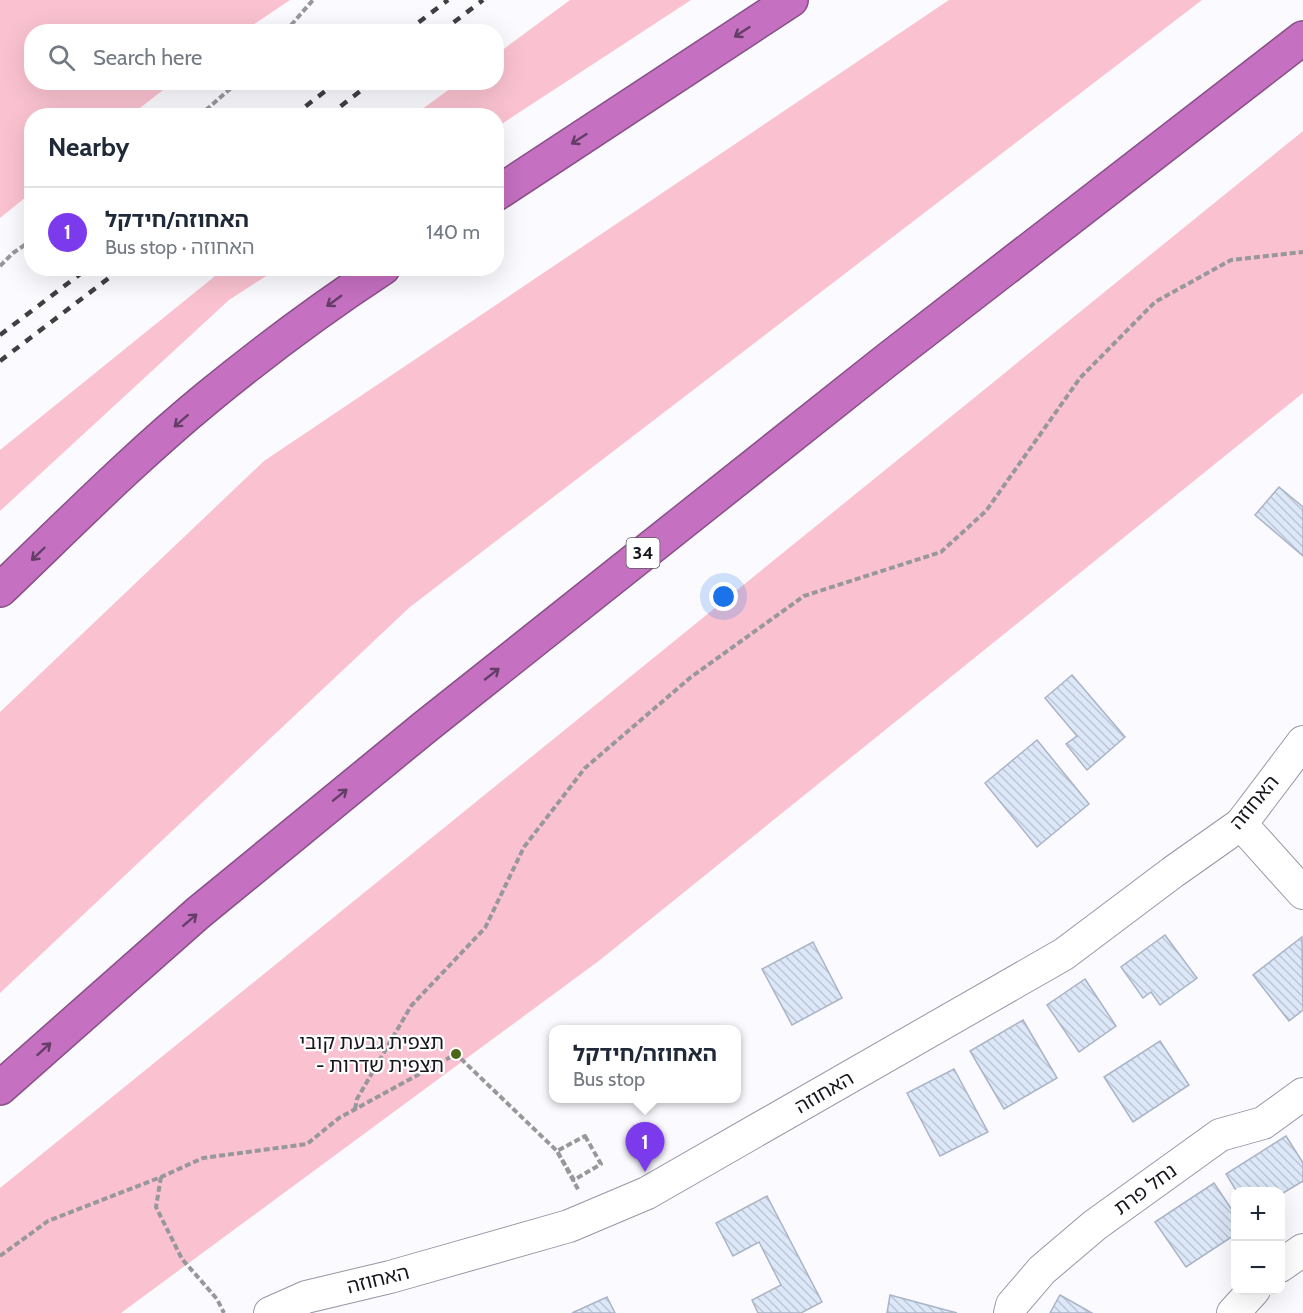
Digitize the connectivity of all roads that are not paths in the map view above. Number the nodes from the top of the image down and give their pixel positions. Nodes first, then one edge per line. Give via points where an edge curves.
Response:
1 (791, 0) edge
2 (1303, 38) edge
3 (504, 189) edge
4 (371, 276) edge
5 (0, 590) edge
6 (1303, 742) edge
7 (1241, 824) junction
8 (1303, 893) edge
9 (0, 1088) edge
10 (1303, 1094) edge
11 (1303, 1250) edge
12 (1285, 1263) edge
13 (1249, 1295) edge
14 (270, 1313) edge
15 (1010, 1313) edge
16 (1233, 1313) edge

1 -> 3 highway
9 -> 2 highway, 34 via 198,913 425,727 887,360
4 -> 5 highway via 207,398
6 - 7 street, האחוזה
7 - 8 street
7 - 14 street, האחוזה via 1065,954 647,1193 569,1226 306,1297
10 - 15 street, נחל פרת via 1263,1123 1220,1136 1095,1226 1042,1270 1012,1305
11 - 12 street
13 - 16 street

